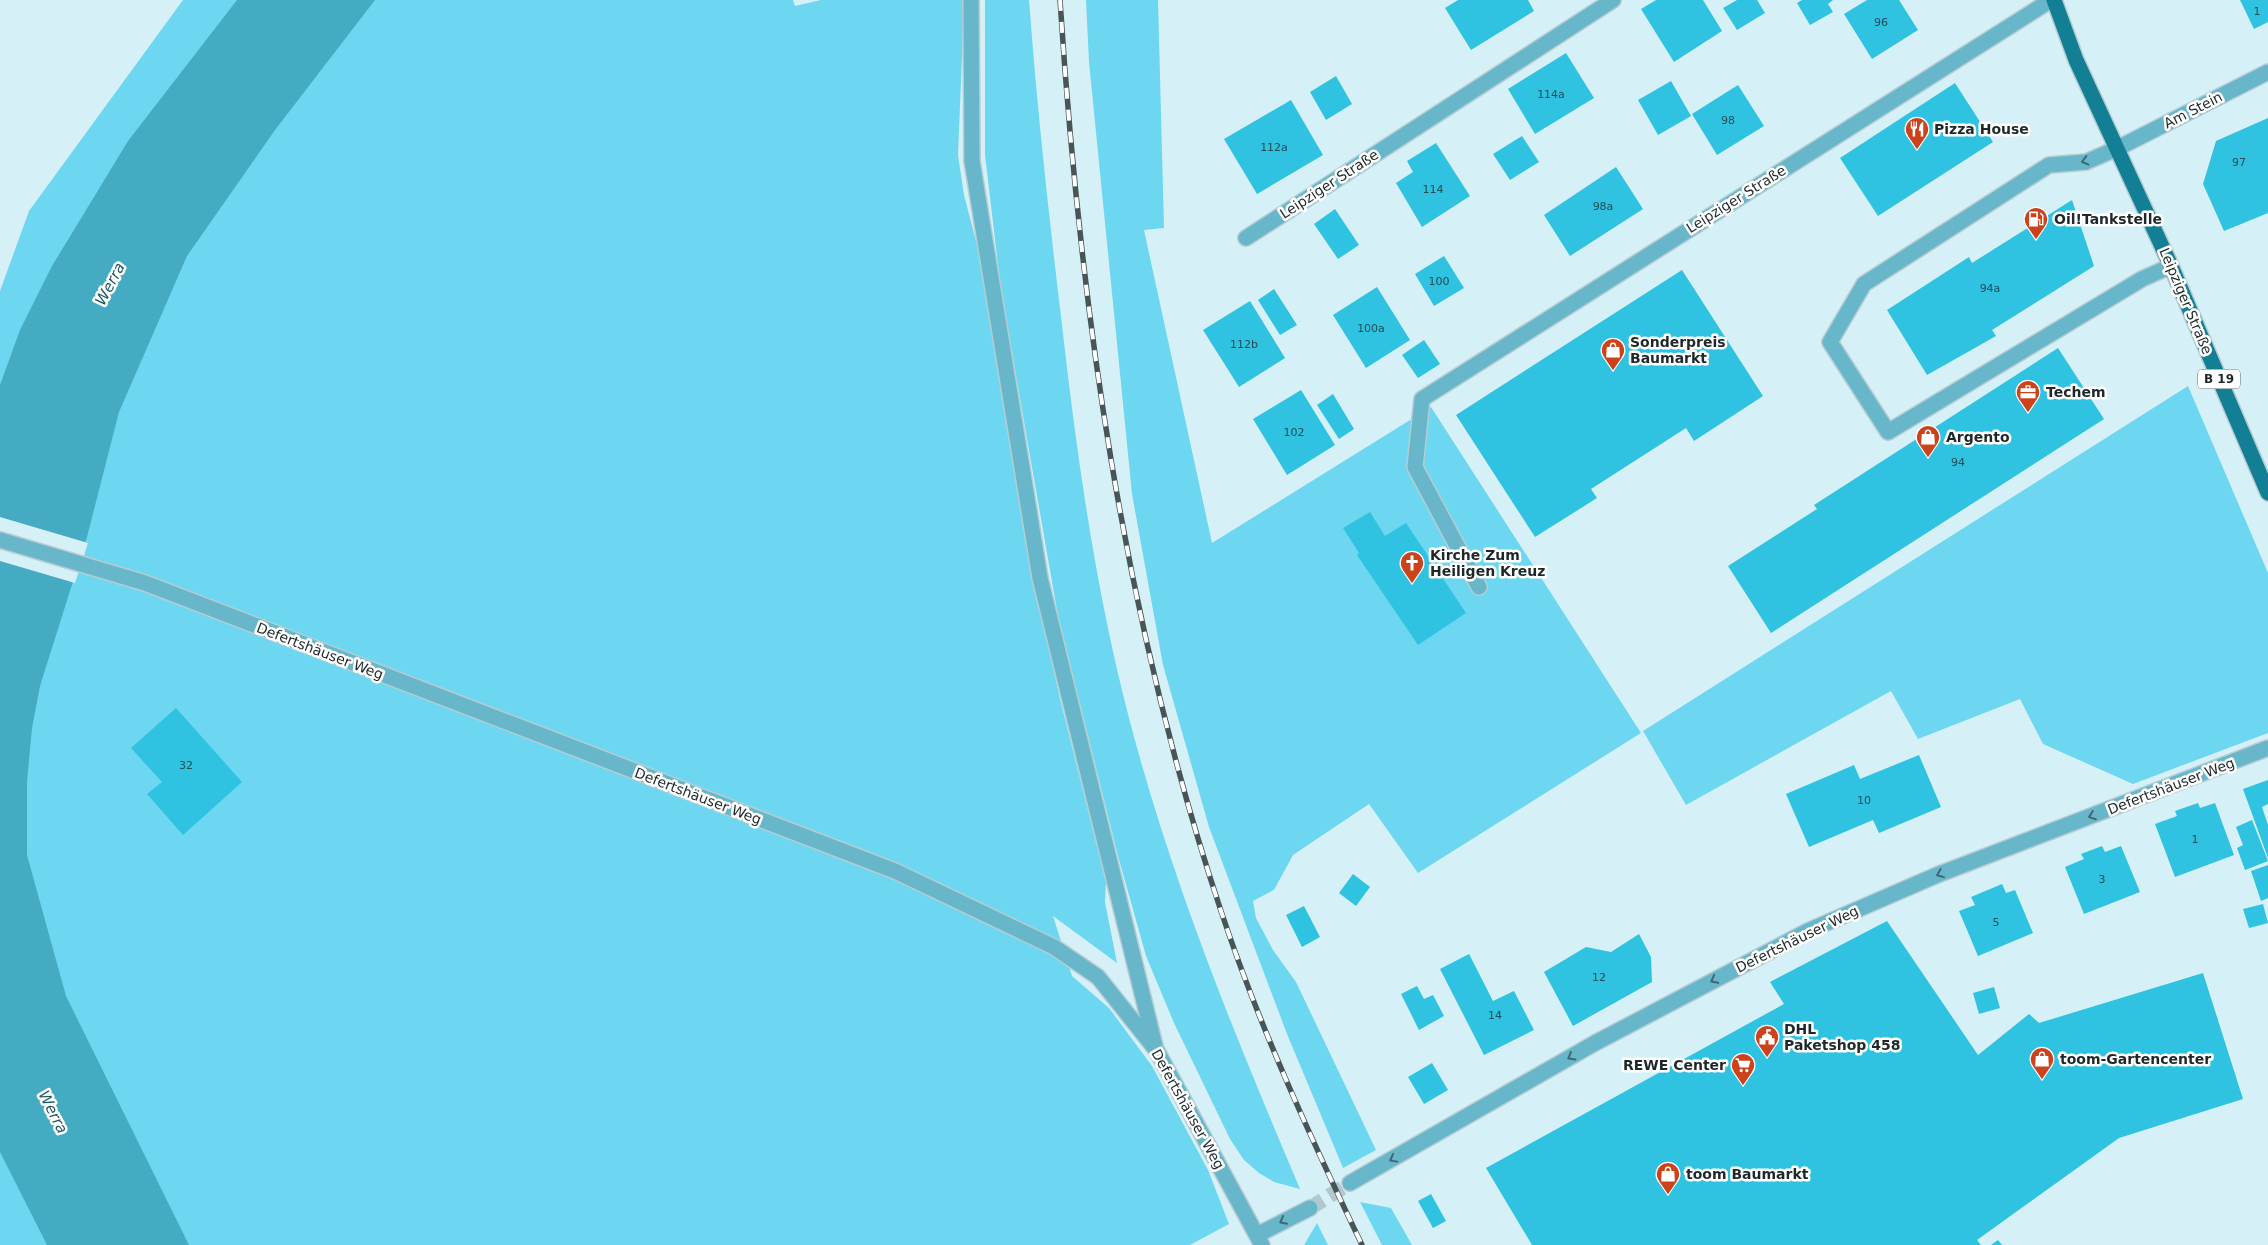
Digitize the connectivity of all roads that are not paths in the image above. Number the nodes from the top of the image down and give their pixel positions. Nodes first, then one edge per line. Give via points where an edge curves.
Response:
1 (971, 0) edge
2 (1613, 0) edge
3 (2052, 0) edge
4 (2268, 72) edge
5 (2118, 148) junction
6 (1246, 238) dead end
7 (2171, 266) junction
8 (2268, 493) edge
9 (0, 540) edge
10 (1479, 587) dead end
11 (2268, 748) edge
12 (1156, 1051) junction
13 (1350, 1183) tunnel mouth
14 (1310, 1208) tunnel mouth
15 (1260, 1240) edge

1 - 12 street via 972,161 1040,578
2 - 6 street, Leipziger Straße
3 - 5 main road, Leipziger Straße / B 19 via 2076,60
3 - 10 street, Leipziger Straße via 1422,399 1415,467
4 - 5 street, Am Stein
5 - 7 main road, Leipziger Straße / B 19
5 -> 7 street, Am Stein via 2086,162 2049,165 1864,284 1830,342 1888,432 2142,279
7 - 8 main road, Leipziger Straße / B 19
9 - 12 street, Defertshäuser Weg via 144,583 895,871 1054,947 1098,978
11 -> 13 street, Defertshäuser Weg via 1937,876 1808,931 1595,1043
12 - 15 street, Defertshäuser Weg
14 -> 15 street, Defertshäuser Weg

